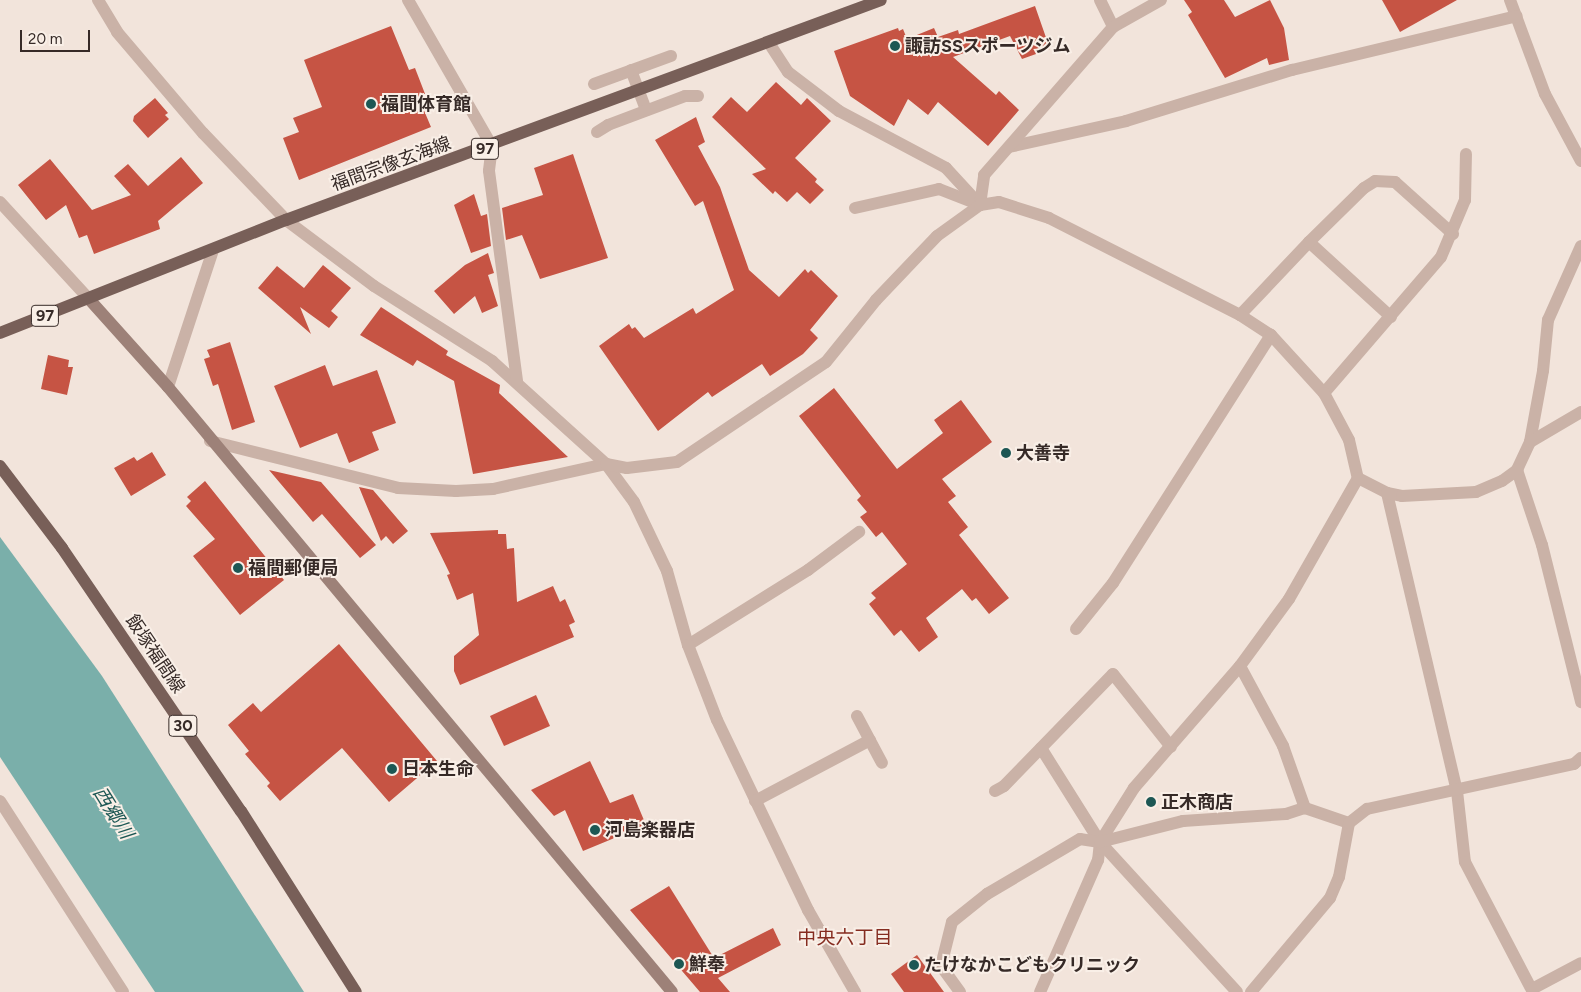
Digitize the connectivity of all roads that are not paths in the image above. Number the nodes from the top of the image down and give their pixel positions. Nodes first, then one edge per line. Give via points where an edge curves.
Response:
1 (98, 0) edge
2 (408, 0) edge
3 (881, 0) edge
4 (1100, 0) edge
5 (1161, 0) edge
6 (1510, 0) edge
7 (1517, 16) junction
8 (1113, 27) junction
9 (769, 43) junction
10 (671, 56) dead end
11 (631, 70) junction
12 (594, 84) dead end
13 (698, 96) dead end
14 (646, 110) junction
15 (597, 132) dead end
16 (492, 146) junction
17 (1009, 147) junction
18 (1466, 154) dead end
19 (1581, 161) edge
20 (0, 202) edge
21 (980, 205) junction
22 (855, 208) dead end
23 (286, 220) junction
24 (1453, 234) junction
25 (1308, 242) junction
26 (1581, 246) edge
27 (213, 250) junction
28 (89, 299) junction
29 (1240, 315) junction
30 (1391, 317) junction
31 (0, 333) edge
32 (1271, 335) junction
33 (518, 382) junction
34 (168, 387) junction
35 (1324, 392) junction
36 (1581, 412) edge
37 (210, 441) junction
38 (1530, 442) junction
39 (606, 464) junction
40 (0, 466) edge
41 (1518, 470) junction
42 (1358, 478) junction
43 (1387, 493) junction
44 (859, 532) dead end
45 (1076, 629) dead end
46 (688, 645) junction
47 (1240, 666) junction
48 (1581, 702) edge
49 (857, 716) dead end
50 (870, 740) junction
51 (1171, 747) junction
52 (1041, 748) junction
53 (1581, 758) edge
54 (882, 763) dead end
55 (995, 791) dead end
56 (1457, 791) junction
57 (0, 801) edge
58 (755, 802) junction
59 (1305, 808) junction
60 (1349, 824) junction
61 (1100, 842) junction
62 (1581, 963) edge
63 (1532, 991) edge
64 (123, 992) edge
65 (356, 992) edge
66 (672, 992) edge
67 (855, 992) edge
68 (960, 992) edge
69 (1040, 992) edge
70 (1237, 992) edge
71 (1251, 992) edge

1 - 23 street via 118,32 203,133
2 - 16 street
3 - 9 main road, 福間宗像玄海線 / 97
4 - 8 street
5 - 8 street
6 - 7 street
7 - 17 street via 1292,70 1126,121
7 - 19 street via 1545,94
8 - 17 street
9 - 16 main road, 福間宗像玄海線 / 97
9 - 21 street via 788,72 839,111 946,168
10 - 11 street
11 - 12 street
11 - 14 street
13 - 14 street via 685,96
14 - 15 street
16 - 23 main road, 福間宗像玄海線 / 97
16 - 33 street via 489,171
17 - 21 street via 984,175
18 - 24 street via 1465,200
20 - 28 street
21 - 22 street via 939,189
21 - 29 street via 999,202 1049,218
21 - 39 street via 937,236 876,300 826,362 677,462 627,468
23 - 27 main road, 福間宗像玄海線 / 97
23 - 33 street via 374,286 492,361
24 - 25 street via 1395,182 1386,180 1364,188
24 - 30 street via 1441,257
25 - 29 street
25 - 30 street
26 - 38 street via 1548,320
27 - 28 main road, 福間宗像玄海線 / 97
27 - 34 street
28 - 31 main road, 福間宗像玄海線 / 97
28 - 34 street
29 - 32 street
30 - 35 street
32 - 35 street
32 - 45 street via 1113,582
33 - 39 street
34 - 37 street
35 - 42 street via 1349,440
36 - 38 street
37 - 39 street via 408,488 456,491 494,489
37 - 66 street
38 - 41 street
39 - 46 street via 634,502 667,571
40 - 65 main road, 飯塚福間線 / 30 via 62,548 242,811
41 - 43 street via 1502,482 1476,492 1402,496
41 - 48 street via 1542,545
42 - 43 street
42 - 47 street via 1289,599
43 - 56 street
44 - 46 street via 793,580
46 - 58 street via 717,720
47 - 51 street
47 - 59 street via 1283,746
49 - 50 street
50 - 54 street
50 - 58 street
51 - 52 street via 1113,674
51 - 61 street via 1134,788
52 - 55 street
52 - 61 street
53 - 56 street via 1574,764
56 - 60 street via 1367,809
56 - 63 street via 1465,862
57 - 64 street
58 - 67 street via 808,910
59 - 60 street
59 - 61 street via 1286,814 1183,821
60 - 71 street via 1339,877 1330,898
61 - 68 street via 1080,839 1038,861 987,894 952,922 942,966
61 - 69 street via 1098,860
61 - 70 street
62 - 63 street

